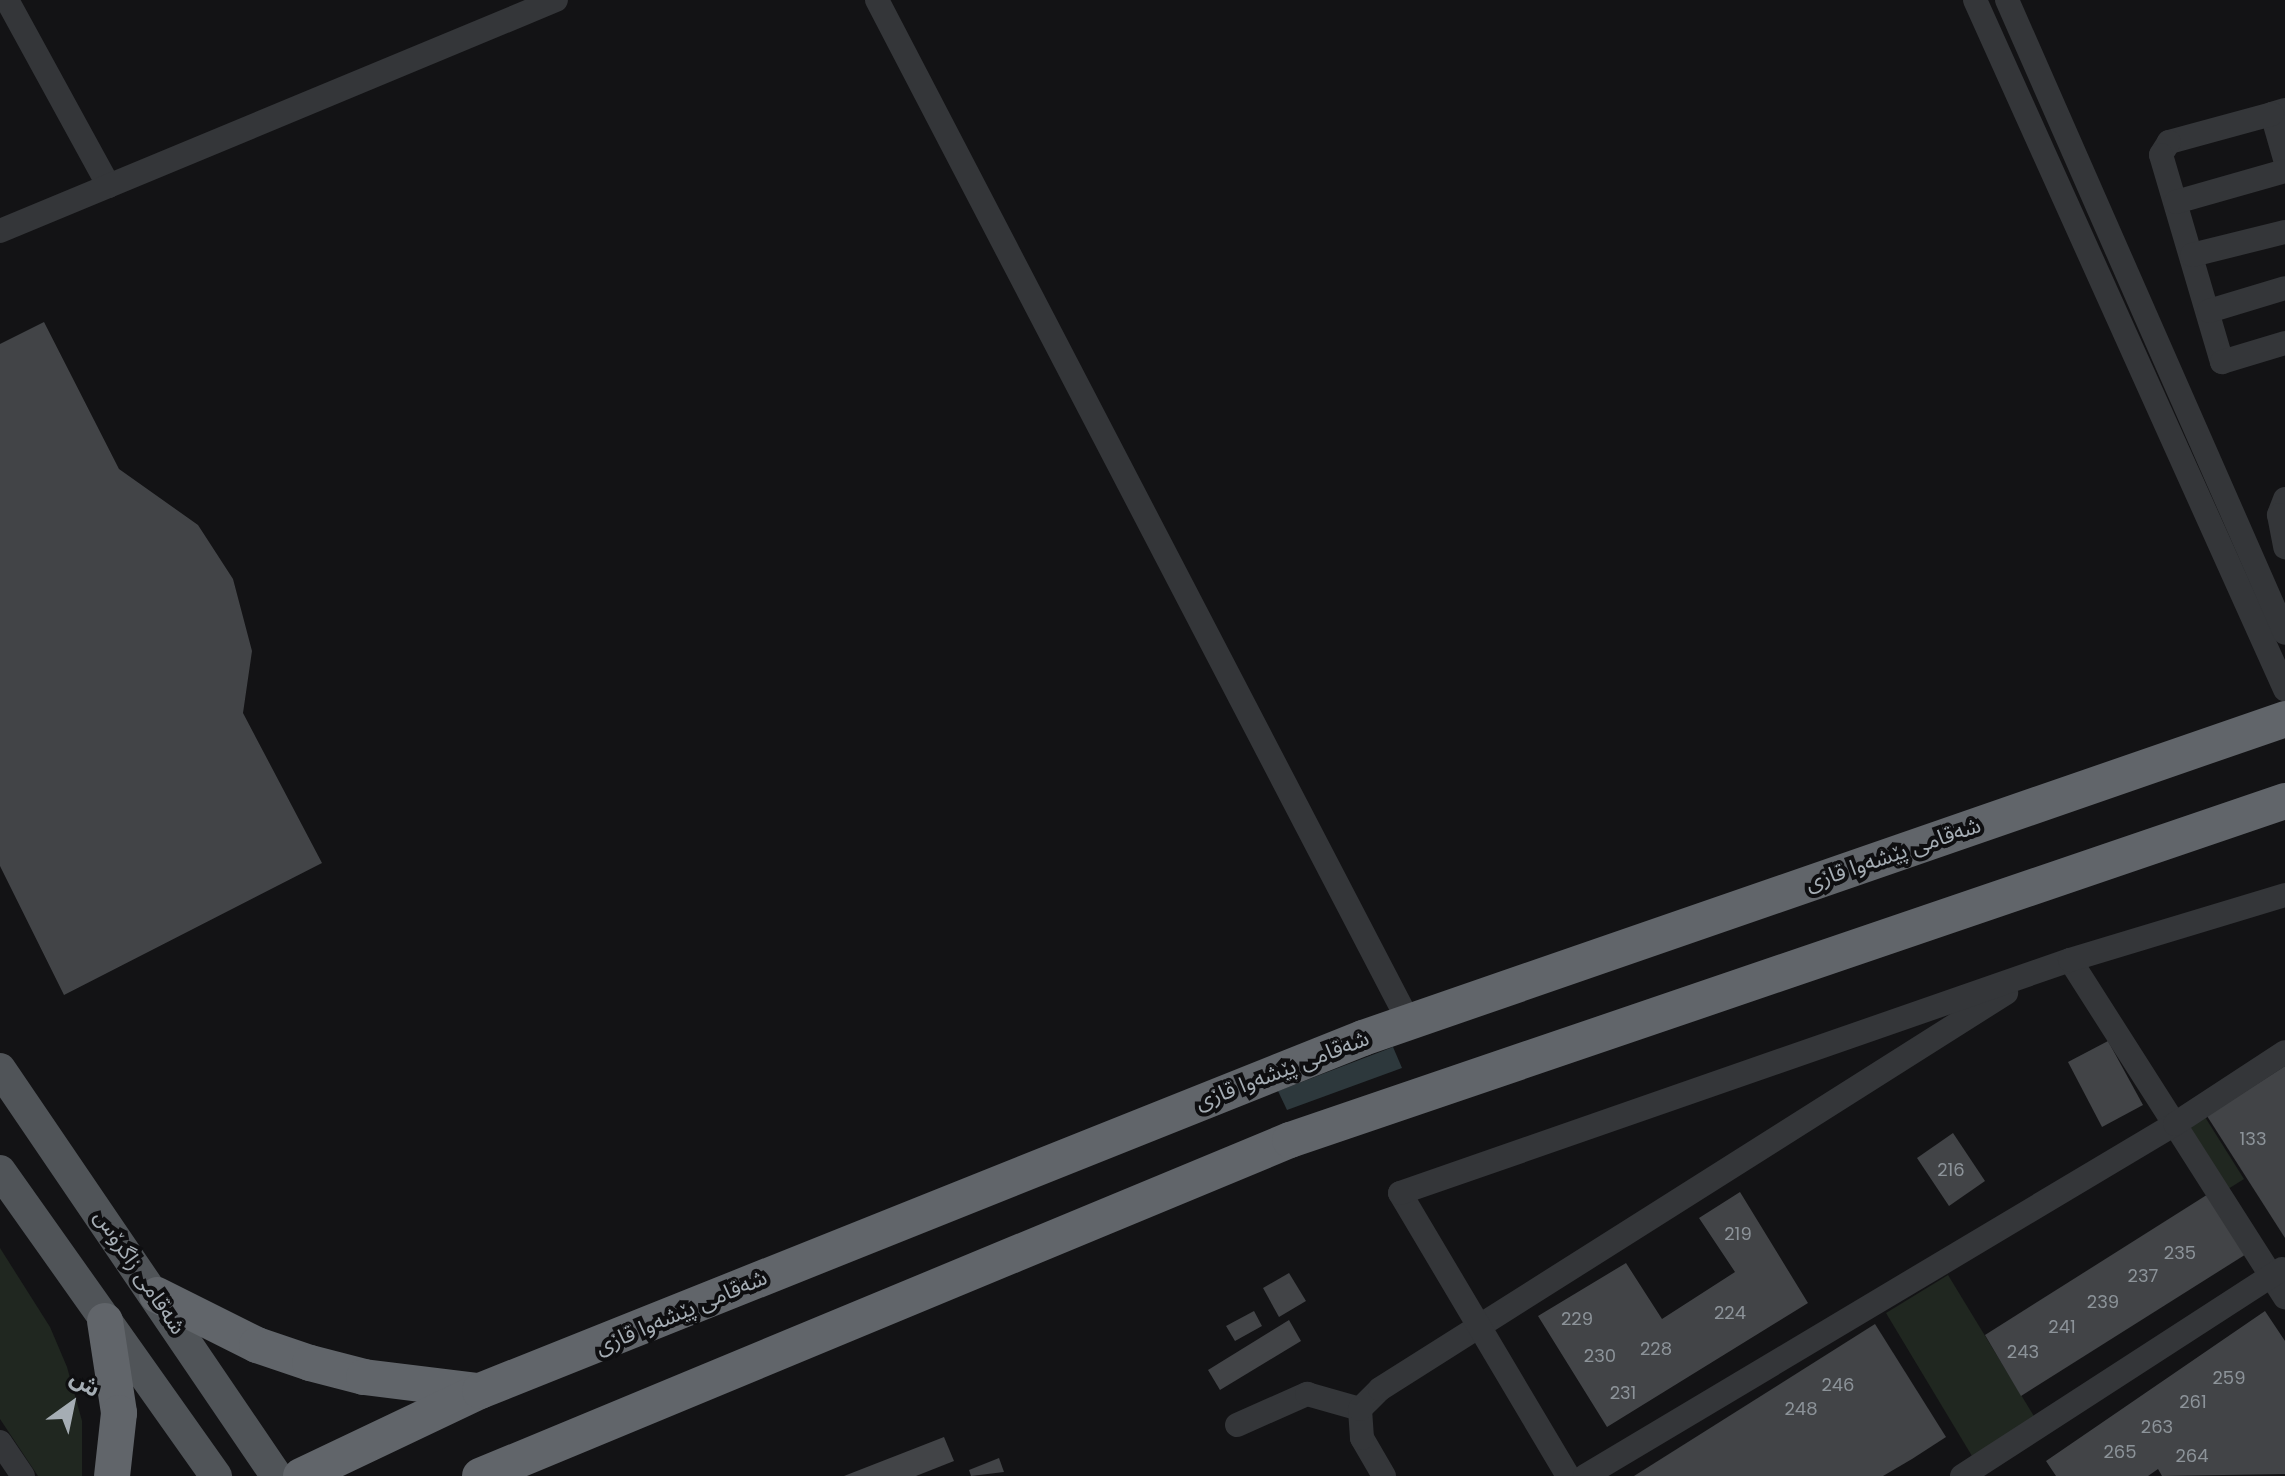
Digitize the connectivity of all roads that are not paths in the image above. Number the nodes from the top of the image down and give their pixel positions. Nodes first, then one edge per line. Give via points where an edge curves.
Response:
1 (7, 0) edge
2 (877, 0) edge
3 (1975, 0) edge
4 (552, 1) edge
5 (2014, 2) edge
6 (2278, 112) edge
7 (2285, 159) edge
8 (2285, 171) edge
9 (109, 186) junction
10 (2176, 202) junction
11 (0, 231) edge
12 (2285, 232) edge
13 (2192, 255) junction
14 (2285, 288) edge
15 (2209, 311) junction
16 (2285, 343) edge
17 (2285, 499) edge
18 (2285, 547) edge
19 (2285, 633) edge
20 (2285, 689) edge
21 (2285, 719) edge
22 (2285, 801) edge
23 (2285, 895) edge
24 (2070, 960) junction
25 (2042, 970) junction
26 (1409, 1022) junction
27 (2285, 1052) edge
28 (0, 1069) edge
29 (2175, 1124) junction
30 (0, 1171) edge
31 (2278, 1271) edge
32 (157, 1295) junction
33 (2285, 1297) edge
34 (105, 1321) junction
35 (1479, 1326) junction
36 (480, 1391) junction
37 (1360, 1409) junction
38 (1237, 1425) dead end
39 (0, 1442) edge
40 (487, 1474) edge
41 (23, 1476) edge
42 (112, 1476) edge
43 (216, 1476) edge
44 (277, 1476) edge
45 (301, 1476) edge
46 (1384, 1476) edge
47 (1568, 1476) edge
48 (1585, 1476) edge
49 (1962, 1476) edge

1 - 9 street
2 - 26 street
3 - 20 street
4 - 9 street
5 - 19 street
6 - 7 street
6 - 10 street via 2163,147
8 - 10 street
9 - 11 street
10 - 13 street
12 - 13 street
13 - 15 street
14 - 15 street
15 - 16 street via 2222,362
17 - 18 street via 2279,515
21 - 26 highway, شەقامی پێشەوا قازی
22 - 40 highway via 1290,1140
23 - 24 street
24 - 25 street
24 - 29 street
25 - 35 street
25 - 35 street via 1400,1193
26 - 36 highway, شەقامی پێشەوا قازی
27 - 29 street
28 - 32 main road, شەقامی زاگرۆس
29 - 31 street
29 - 48 street
30 - 34 main road
31 - 33 street
31 - 49 street
32 - 36 highway via 244,1339 310,1363 378,1379
32 - 44 main road, شەقامی زاگرۆس
34 - 42 highway via 119,1413
34 - 43 main road
35 - 37 street via 1380,1389
35 - 47 street
36 - 45 highway, شەقامی پێشەوا قازی
37 - 38 street via 1307,1394
37 - 46 street via 1362,1438
39 - 41 street

